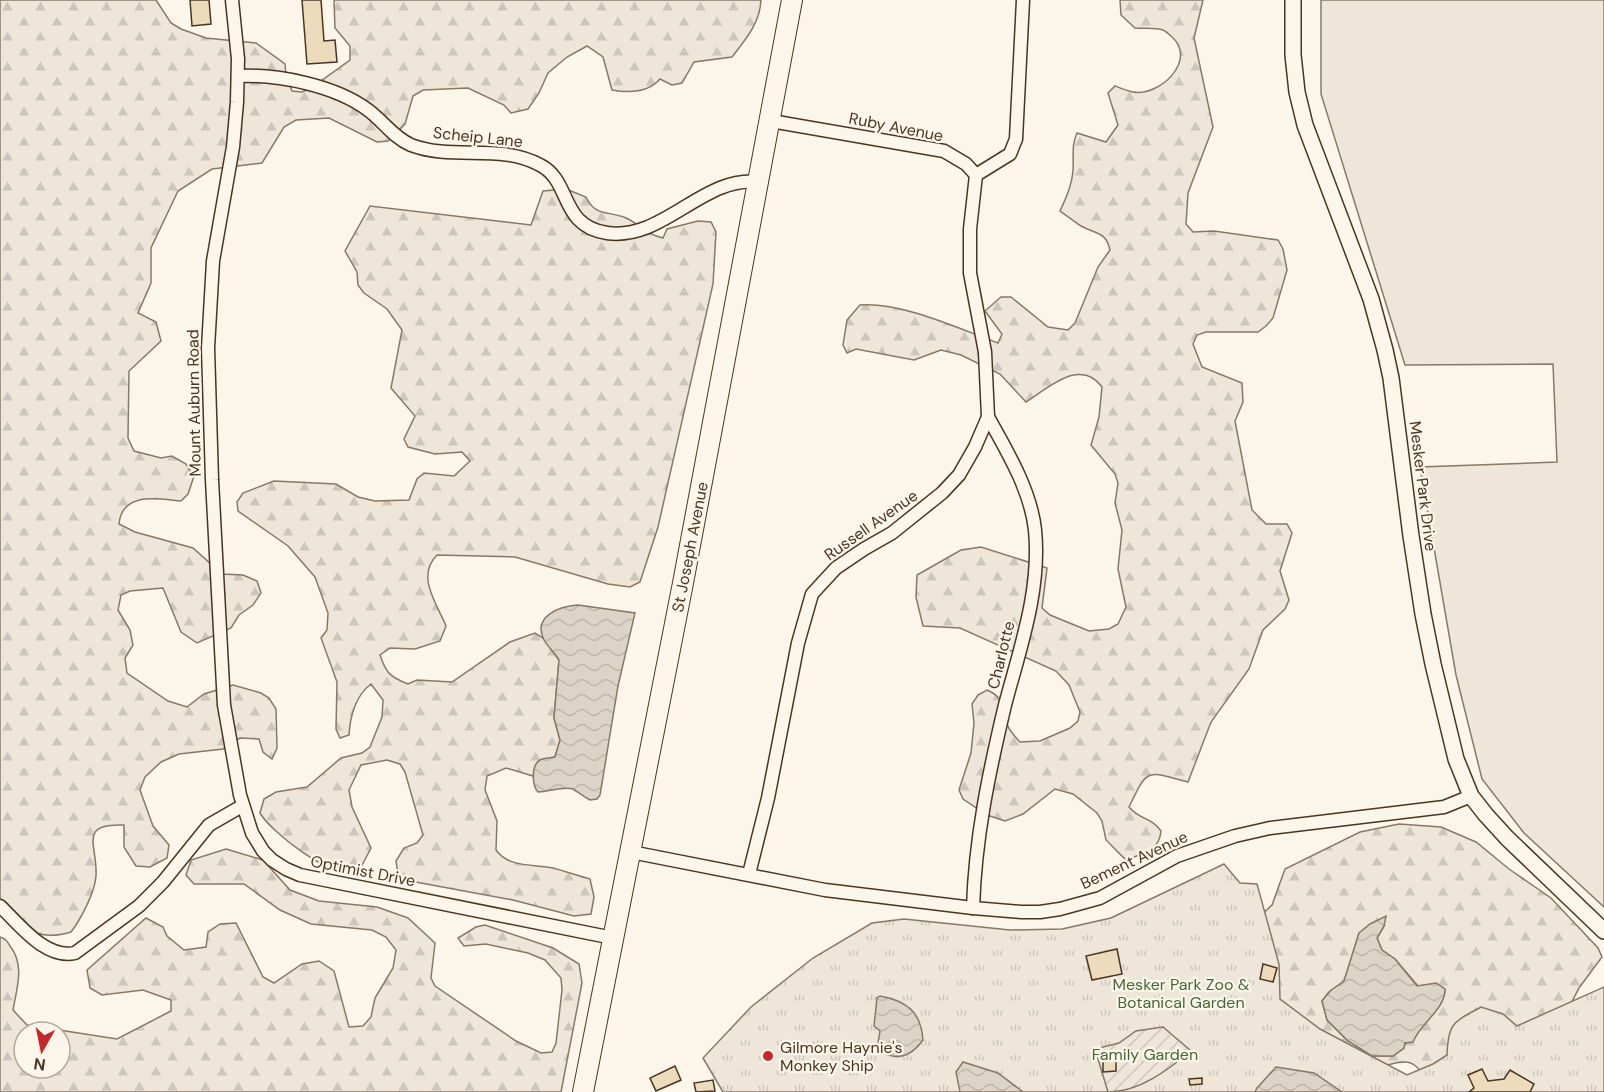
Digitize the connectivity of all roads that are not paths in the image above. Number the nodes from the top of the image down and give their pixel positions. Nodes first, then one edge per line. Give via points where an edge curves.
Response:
1 (232, 0) edge
2 (792, 0) edge
3 (1023, 0) edge
4 (1293, 0) edge
5 (238, 75) junction
6 (771, 121) junction
7 (976, 175) junction
8 (759, 182) junction
9 (988, 417) junction
10 (1472, 796) junction
11 (242, 806) junction
12 (631, 852) junction
13 (749, 874) junction
14 (0, 906) edge
15 (973, 908) junction
16 (1604, 931) edge
17 (613, 938) junction
18 (583, 1092) edge

1 - 5 street, Mount Auburn Road
2 - 6 main road, St Joseph Avenue
3 - 7 street via 1016,140 1012,151
4 - 10 street, Mesker Park Drive via 1297,92 1312,147 1383,340 1432,664 1450,738
5 - 8 street, Scheip Lane via 325,89 362,106 410,144 456,154 511,154 541,165 552,173 576,217 605,233 645,228 734,182
5 - 11 street, Mount Auburn Road via 233,147 213,261 208,348 223,693
6 - 7 street, Ruby Avenue via 944,151
6 - 8 main road, St Joseph Avenue
7 - 9 street, Russell Avenue via 970,273 985,352
8 - 12 main road, St Joseph Avenue
9 - 13 street, Russell Avenue via 959,475 942,493 892,533 836,568 812,594
9 - 15 street, Charlotte via 1031,510 1036,550 1025,635 985,796 976,851
10 - 15 street, Bement Avenue via 1444,807 1270,828 1235,836 1177,856 1100,898 1060,909 1021,912
10 - 16 street, Mesker Park Drive via 1507,838
11 - 14 street via 209,825 138,906 75,953 54,952
11 - 17 street, Optimist Drive via 263,851 300,875
12 - 13 street, Bement Avenue
12 - 17 main road, St Joseph Avenue
13 - 15 street, Bement Avenue via 825,890
17 - 18 main road, St Joseph Avenue

